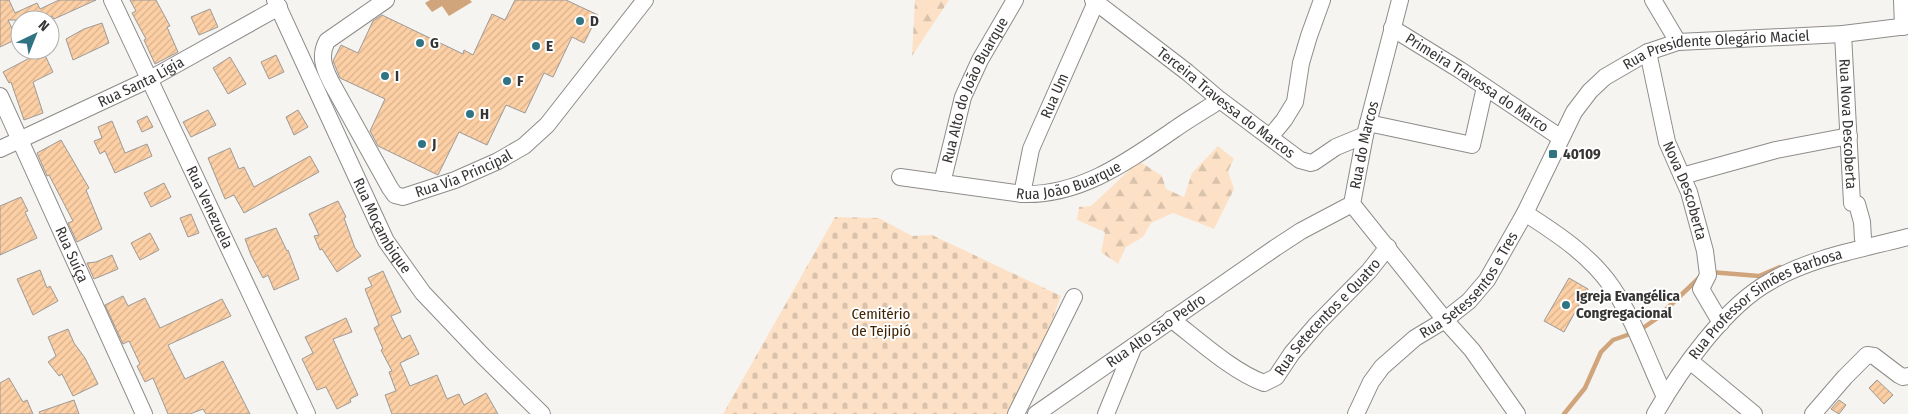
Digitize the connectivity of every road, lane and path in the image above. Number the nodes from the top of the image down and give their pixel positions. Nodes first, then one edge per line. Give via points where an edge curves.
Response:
1 (112, 0) edge
2 (386, 0) edge
3 (645, 0) edge
4 (1014, 0) edge
5 (1322, 0) edge
6 (1400, 0) edge
7 (1653, 0) edge
8 (1902, 0) edge
9 (1095, 1) edge
10 (277, 4) edge
11 (1906, 26) edge
12 (1392, 28) junction
13 (1842, 34) junction
14 (1678, 42) junction
15 (1648, 52) junction
16 (150, 79) junction
17 (1485, 87) junction
18 (0, 96) edge
19 (1220, 100) junction
20 (1366, 129) junction
21 (1849, 136) junction
22 (1270, 137) junction
23 (1561, 138) junction
24 (20, 139) junction
25 (0, 149) edge
26 (1682, 176) junction
27 (900, 177) dead end
28 (942, 183) junction
29 (1022, 194) junction
30 (1352, 204) junction
31 (1525, 213) junction
32 (1908, 237) edge
33 (1863, 239) dead end
34 (1388, 247) junction
35 (1275, 248) joint
36 (1074, 297) dead end
37 (1171, 319) junction
38 (1446, 320) junction
39 (1720, 324) junction
40 (1134, 346) junction
41 (1690, 361) junction
42 (1908, 376) edge
43 (1665, 397) junction
44 (144, 414) edge
45 (307, 414) edge
46 (542, 414) edge
47 (1016, 414) edge
48 (1036, 414) edge
49 (1106, 414) edge
50 (1356, 414) edge
51 (1517, 414) edge
52 (1655, 414) edge
53 (1754, 414) edge
54 (1813, 414) edge

1 - 16 street, Rua Venezuela
2 - 3 street, Rua Via Principal via 327,41 322,58 331,82 390,188 395,195 403,197 455,180 524,146 547,124
4 - 28 street, Rua Alto do João Buarque via 962,98
5 - 22 street via 1301,63 1295,102
6 - 12 street, Rua do Marcos
7 - 14 street
8 - 11 street
9 - 19 street, Terceira Travessa do Marcos
9 - 29 street, Rua Um via 1031,149
10 - 16 street, Rua Santa Lígia
10 - 46 street, Rua Moçambique via 393,242 423,293
11 - 13 street, Rua Presidente Olegário Maciel
12 - 17 street, Primeira Travessa do Marco
12 - 20 street, Rua do Marcos
13 - 14 street, Rua Presidente Olegário Maciel
13 - 21 street, Rua Nova Descoberta
14 - 15 street, Rua Presidente Olegário Maciel
15 - 23 street, Rua Presidente Olegário Maciel via 1605,77 1590,91 1574,112
15 - 26 street, Nova Descoberta via 1667,142
16 - 24 street, Rua Santa Lígia
16 - 45 street, Rua Venezuela
17 - 20 street via 1472,145
17 - 23 street, Primeira Travessa do Marco
18 - 24 street, Rua Suíça
19 - 22 street, Terceira Travessa do Marcos
19 - 29 street, Rua João Buarque via 1141,153 1078,186
20 - 22 street, Terceira Travessa do Marcos via 1311,163 1300,160
20 - 30 street, Rua do Marcos
21 - 26 street via 1776,150
21 - 33 street, Rua Nova Descoberta via 1852,203 1857,204
23 - 31 street, Rua Setessentos e Tres
24 - 25 street, Rua Santa Lígia
24 - 44 street, Rua Suíça
26 - 39 street, Nova Descoberta via 1709,268 1701,289
27 - 28 street, Rua João Buarque
28 - 29 street, Rua João Buarque
30 - 34 street
30 - 35 street, Rua do Marcos
31 - 38 street, Rua Setessentos e Tres via 1487,280
31 - 43 street via 1584,256 1612,287
32 - 39 street, Rua Professor Simões Barbosa via 1796,268 1770,281 1741,302
34 - 37 street, Rua Setecentos e Quatro via 1364,277 1317,324 1276,376 1264,382 1218,355
34 - 38 street
35 - 37 street, Rua Alto São Pedro
36 - 47 street
37 - 40 street, Rua Alto São Pedro
38 - 50 street, Rua Setessentos e Tres via 1415,338 1382,366
38 - 51 street via 1472,350
39 - 41 street, Rua Professor Simões Barbosa
40 - 48 street, Rua Alto São Pedro
40 - 49 street
41 - 43 street, Rua Professor Simões Barbosa
41 - 53 street
42 - 54 street via 1899,375 1874,356 1867,355
43 - 52 street, Rua Professor Simões Barbosa

